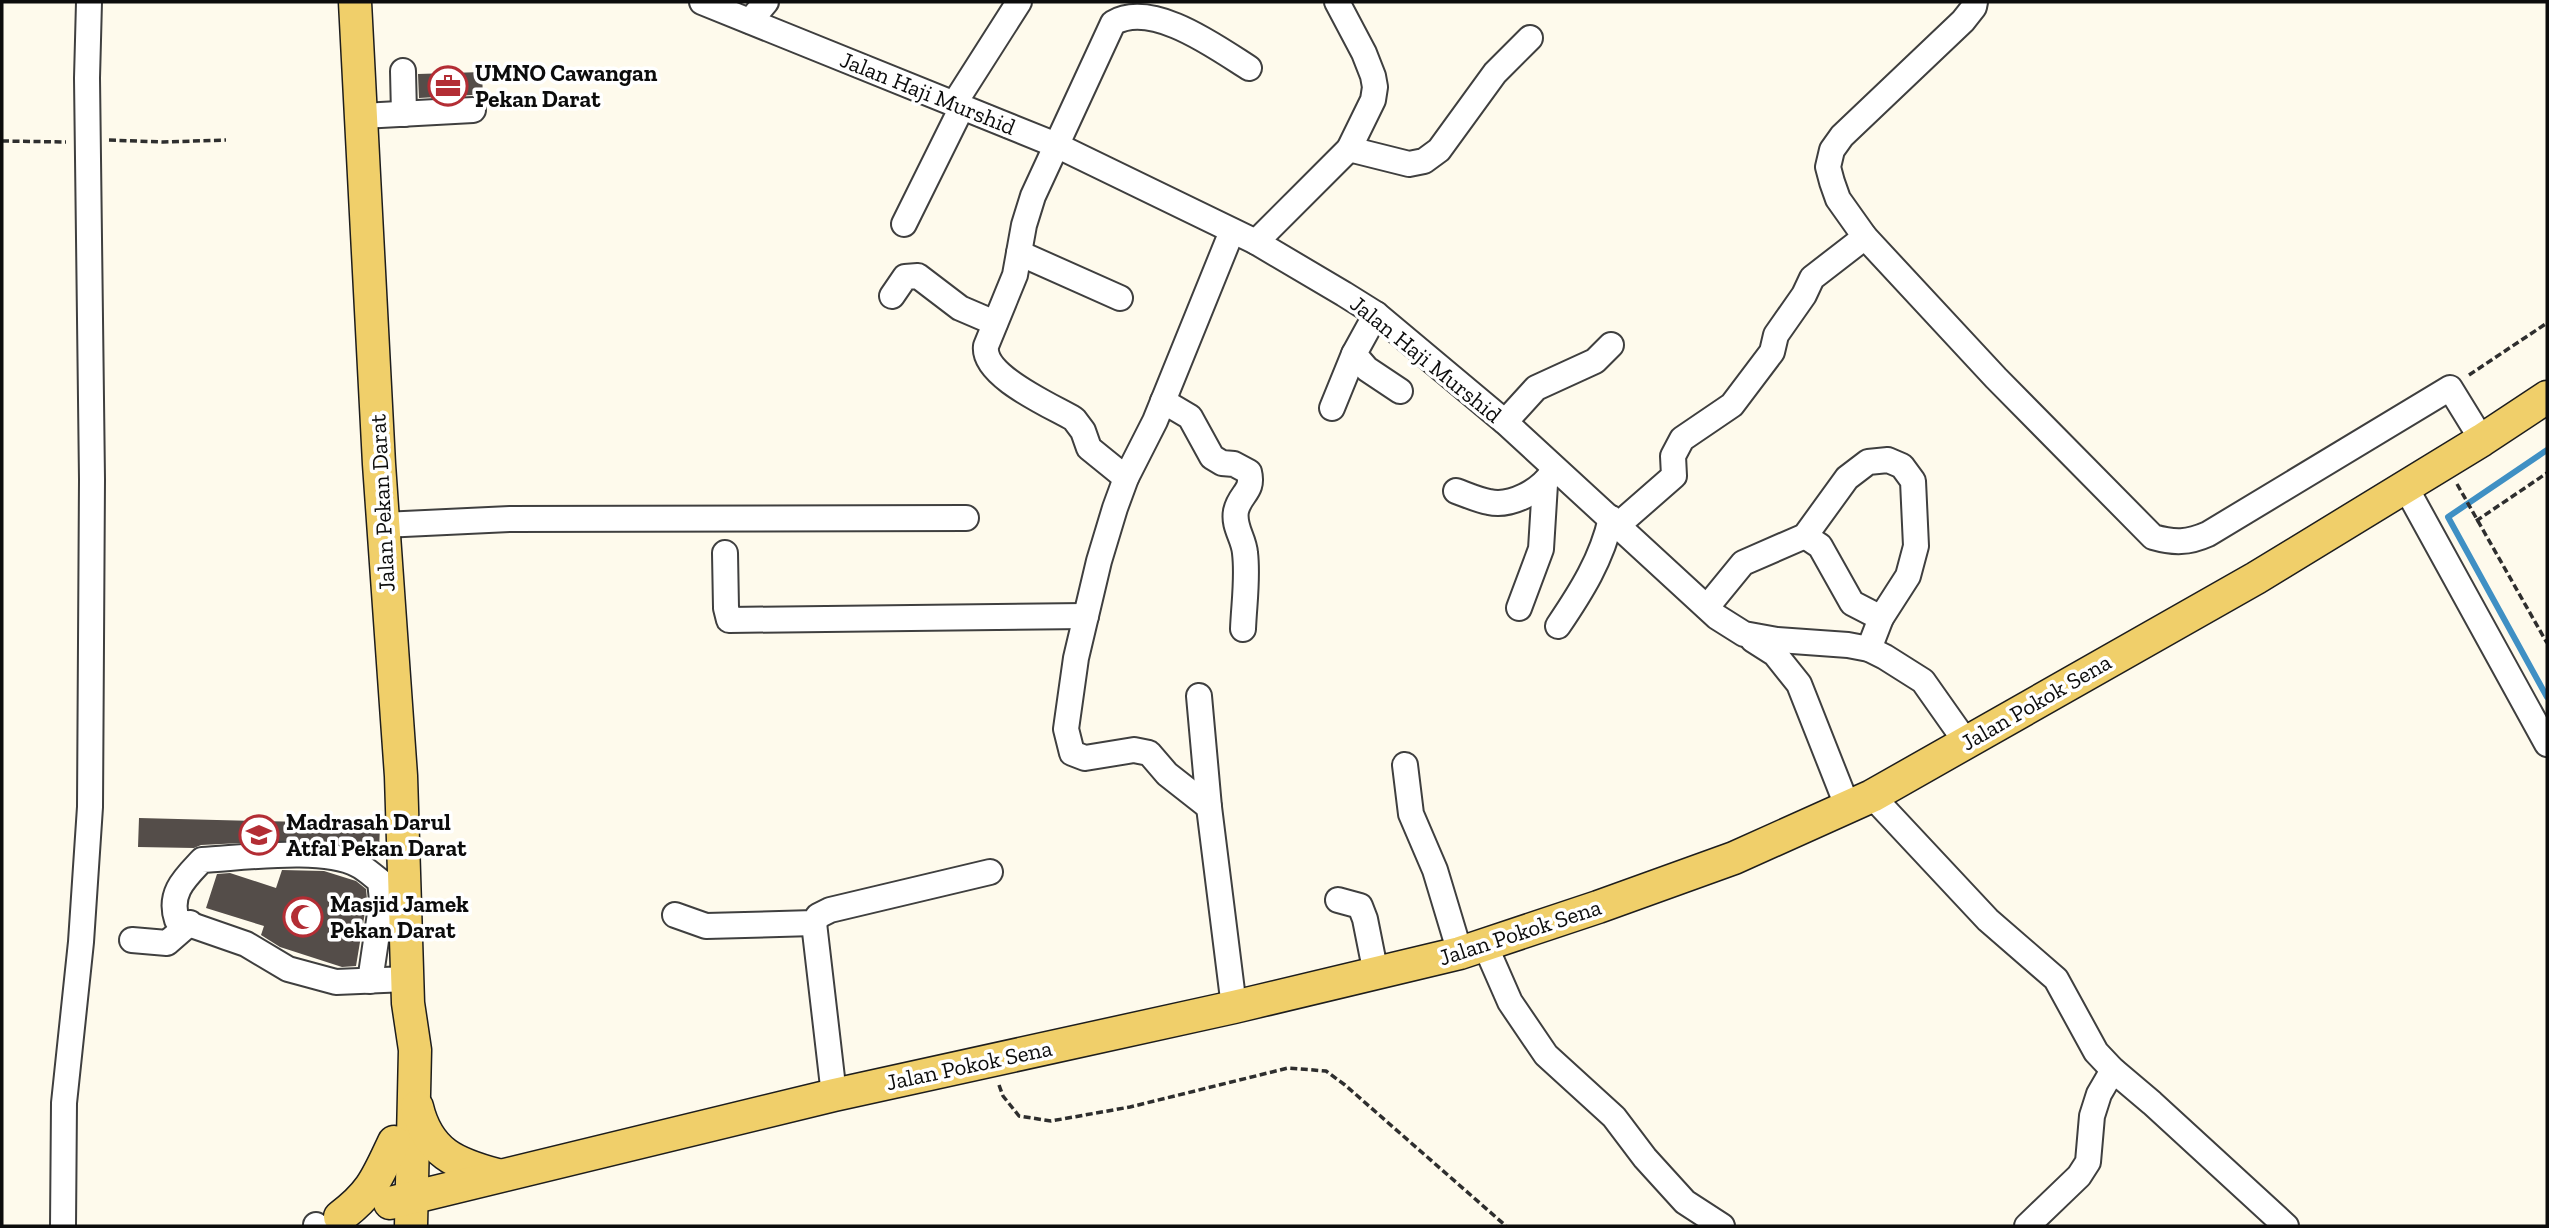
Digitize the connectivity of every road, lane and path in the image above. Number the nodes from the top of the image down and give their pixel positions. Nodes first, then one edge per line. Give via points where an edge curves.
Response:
1 (89, 2) edge
2 (355, 2) edge
3 (702, 2) edge
4 (766, 2) edge
5 (1337, 2) edge
6 (1975, 2) edge
7 (1009, 6) edge
8 (750, 21) junction
9 (1530, 38) dead end
10 (1249, 68) dead end
11 (403, 71) dead end
12 (958, 106) junction
13 (473, 110) dead end
14 (404, 114) junction
15 (362, 116) junction
16 (116, 140) dead end
17 (226, 140) dead end
18 (2, 141) edge
19 (89, 141) junction
20 (1056, 145) junction
21 (1349, 149) junction
22 (904, 224) dead end
23 (1232, 231) junction
24 (1865, 237) junction
25 (1256, 242) junction
26 (1018, 253) junction
27 (892, 296) dead end
28 (1120, 298) dead end
29 (1376, 314) junction
30 (995, 323) junction
31 (2547, 323) edge
32 (1611, 345) dead end
33 (1354, 354) junction
34 (1400, 391) dead end
35 (2451, 391) junction
36 (2547, 397) edge
37 (1163, 401) junction
38 (1332, 408) dead end
39 (1505, 422) junction
40 (2477, 432) junction
41 (2547, 473) edge
42 (1550, 477) junction
43 (1126, 478) junction
44 (2405, 486) junction
45 (2458, 486) dead end
46 (1456, 491) dead end
47 (966, 518) dead end
48 (2476, 521) junction
49 (1615, 522) junction
50 (383, 526) junction
51 (1805, 536) junction
52 (725, 553) dead end
53 (1707, 607) junction
54 (1519, 608) dead end
55 (1086, 616) junction
56 (1881, 618) junction
57 (1558, 626) dead end
58 (1243, 629) dead end
59 (1744, 634) junction
60 (2547, 643) edge
61 (1868, 649) junction
62 (1199, 696) dead end
63 (1966, 742) junction
64 (2547, 744) edge
65 (1405, 765) dead end
66 (1860, 802) junction
67 (1209, 807) junction
68 (990, 872) dead end
69 (394, 899) junction
70 (1338, 900) dead end
71 (675, 915) dead end
72 (190, 923) junction
73 (814, 923) junction
74 (132, 940) dead end
75 (1473, 949) junction
76 (1376, 974) junction
77 (370, 981) junction
78 (407, 991) junction
79 (1234, 1007) junction
80 (989, 1060) junction
81 (2113, 1070) junction
82 (414, 1092) junction
83 (834, 1095) junction
84 (394, 1142) junction
85 (498, 1175) junction
86 (401, 1213) edge
87 (324, 1223) edge
88 (63, 1226) edge
89 (1506, 1226) edge
90 (1722, 1226) edge
91 (2027, 1226) edge
92 (2286, 1226) edge

1 - 19 street
2 - 15 main road, Jalan Pekan Darat
3 - 8 street, Jalan Haji Murshid
4 - 8 street
5 - 21 street via 1364,53 1375,88
6 - 24 street via 1963,21 1832,150 1828,167 1838,199
7 - 12 street
8 - 12 street, Jalan Haji Murshid
9 - 21 street via 1495,73 1439,150 1424,161 1409,164
10 - 20 street via 1175,21 1152,14 1122,15 1106,35
11 - 14 street
12 - 20 street, Jalan Haji Murshid
12 - 22 street
13 - 14 street
14 - 15 street
15 - 50 main road, Jalan Pekan Darat
16 - 17 path
18 - 19 path
19 - 88 street via 90,807 64,1102
20 - 23 street, Jalan Haji Murshid
20 - 26 street via 1033,196
21 - 25 street
23 - 25 street, Jalan Haji Murshid
23 - 37 street
24 - 35 street via 2154,537 2173,542 2194,541 2208,534
24 - 49 street via 1812,278 1776,335 1772,352 1732,405 1682,439 1673,456 1674,476
25 - 29 street, Jalan Haji Murshid
26 - 28 street
26 - 30 street via 1015,275
27 - 30 street via 905,277 918,276 960,308
29 - 33 street
29 - 39 street, Jalan Haji Murshid
30 - 43 street via 985,355 994,370 1074,419 1090,447
31 - 35 path
32 - 39 street via 1595,361 1536,388
33 - 34 street via 1367,369
33 - 38 street
35 - 40 street
36 - 40 main road, Jalan Pokok Sena
37 - 43 street
37 - 58 street via 1190,416 1212,457 1249,472 1252,481 1239,501 1235,525 1245,548
39 - 42 street, Jalan Haji Murshid
40 - 44 main road, Jalan Pokok Sena
41 - 48 path
42 - 46 street via 1516,499 1491,503
42 - 49 street, Jalan Haji Murshid
42 - 54 street via 1541,549
43 - 55 street
44 - 63 main road, Jalan Pokok Sena via 2256,578
44 - 64 street
45 - 48 path
47 - 50 street via 523,519
48 - 60 path
49 - 53 street, Jalan Haji Murshid
49 - 57 street via 1584,587
50 - 69 main road, Jalan Pekan Darat via 401,776
51 - 53 street via 1743,562
51 - 56 street via 1819,546 1852,603
51 - 56 street via 1847,478 1868,462 1888,460 1902,466 1913,481 1916,546 1909,576
52 - 55 street via 729,620
53 - 59 street, Jalan Haji Murshid
55 - 67 street via 1066,729 1072,753 1085,758 1134,750 1149,753 1167,774
56 - 61 street
59 - 61 street, Jalan Haji Murshid
59 - 66 street via 1775,654 1799,684
61 - 63 street, Jalan Haji Murshid via 1923,681
62 - 67 street
63 - 66 main road, Jalan Pokok Sena
65 - 75 street via 1416,830
66 - 75 main road, Jalan Pokok Sena via 1734,858
66 - 81 street via 2056,979 2096,1052
67 - 79 street
68 - 73 street via 830,910
69 - 72 street via 380,881 356,864 321,855 202,860 175,893 177,920
69 - 77 street
69 - 78 main road, Jalan Pekan Darat
70 - 76 street via 1360,906
71 - 73 street via 706,926
72 - 74 street via 167,943
72 - 77 street via 246,944 288,969 336,982
73 - 83 street
75 - 76 main road, Jalan Pokok Sena
75 - 90 street via 1546,1055 1614,1117 1685,1202
76 - 79 main road, Jalan Pokok Sena
77 - 78 street
78 - 82 main road via 415,1050
78 - 84 main road
79 - 80 main road, Jalan Pokok Sena
80 - 83 main road, Jalan Pokok Sena
80 - 89 path via 1003,1097 1019,1115 1051,1121 1130,1107 1287,1068 1326,1071
81 - 91 street via 2092,1116 2088,1162
81 - 92 street
82 - 85 main road via 419,1116 443,1154 467,1167
82 - 86 main road
83 - 85 main road, Jalan Pokok Sena
84 - 86 main road
84 - 87 main road via 362,1200
85 - 86 main road, Jalan Pokok Sena
86 - 87 street

